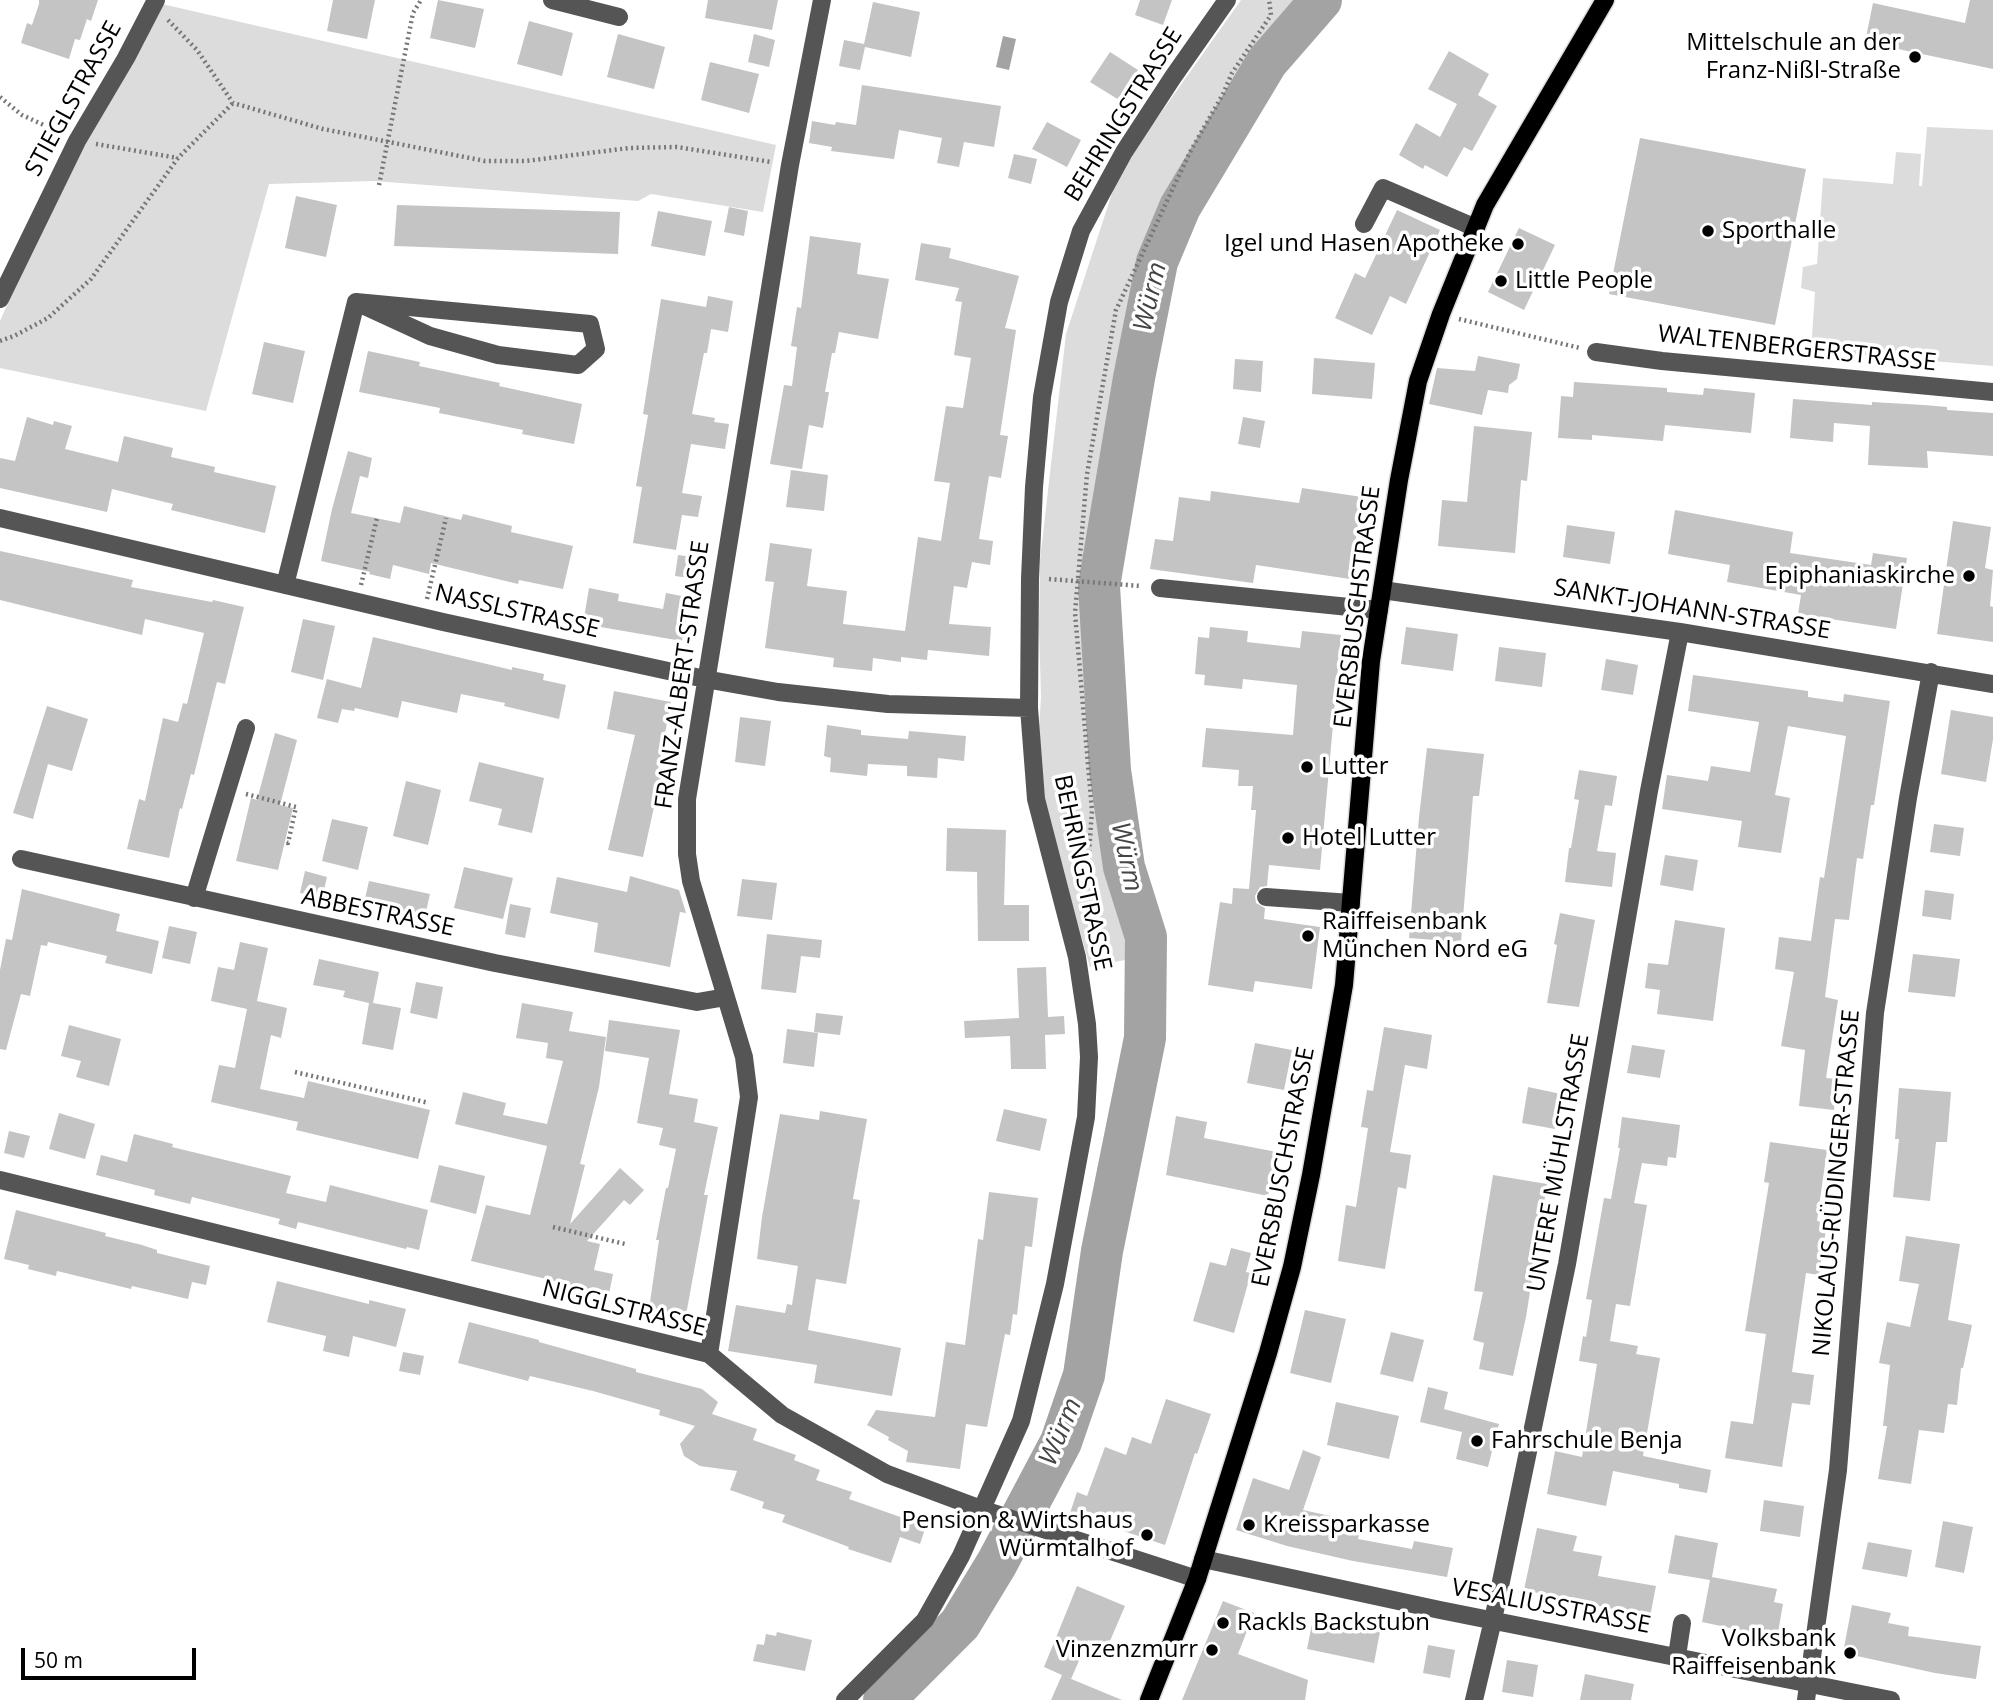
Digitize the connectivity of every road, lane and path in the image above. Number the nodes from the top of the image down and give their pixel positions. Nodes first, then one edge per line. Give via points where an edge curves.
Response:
1 (421, 0) edge
2 (552, 0) edge
3 (822, 0) edge
4 (1227, 0) edge
5 (1269, 0) edge
6 (1605, 0) edge
7 (155, 2) edge
8 (619, 17) dead end
9 (0, 97) edge
10 (233, 103) junction
11 (387, 140) junction
12 (77, 141) junction
13 (178, 158) junction
14 (790, 165) junction
15 (379, 185) dead end
16 (1364, 224) dead end
17 (1476, 228) junction
18 (0, 299) edge
19 (356, 302) junction
20 (1441, 314) junction
21 (0, 341) edge
22 (1596, 352) joint
23 (1993, 392) edge
24 (377, 518) dead end
25 (446, 518) dead end
26 (0, 519) edge
27 (1041, 579) dead end
28 (1079, 580) junction
29 (1117, 584) dead end
30 (285, 585) junction
31 (1160, 588) dead end
32 (1382, 590) junction
33 (358, 602) junction
34 (1379, 610) junction
35 (423, 617) junction
36 (1680, 632) junction
37 (1931, 672) junction
38 (705, 679) junction
39 (1993, 684) edge
40 (1030, 708) junction
41 (246, 728) dead end
42 (227, 789) junction
43 (285, 842) dead end
44 (21, 859) dead end
45 (1266, 897) dead end
46 (194, 898) junction
47 (1351, 902) junction
48 (1068, 924) junction
49 (726, 997) junction
50 (295, 1072) dead end
51 (429, 1103) dead end
52 (0, 1180) edge
53 (553, 1227) dead end
54 (625, 1244) dead end
55 (709, 1354) junction
56 (990, 1511) junction
57 (1203, 1559) junction
58 (1197, 1579) junction
59 (1493, 1620) junction
60 (1682, 1623) dead end
61 (1677, 1656) junction
62 (1807, 1691) edge
63 (845, 1700) edge
64 (1149, 1700) edge
65 (1474, 1700) edge
66 (1891, 1700) edge

1 - 11 path via 413,13
2 - 8 street
3 - 14 street, FRANZ-ALBERT-STRASSE
4 - 40 street, BEHRINGSTRASSE via 1124,152 1081,231 1059,302 1042,397 1034,486
5 - 28 path via 1271,15 1232,73 1190,152 1116,310 1087,474
6 - 17 main road, EVERSBUSCHSTRASSE
7 - 10 path via 197,50
7 - 12 street, STIEGLSTRASSE
9 - 12 path via 22,115
10 - 11 path via 323,129
10 - 13 path
11 - 14 path via 485,161 677,147
11 - 15 path
12 - 13 path
12 - 18 street, STIEGLSTRASSE
13 - 21 path via 91,279 48,318
14 - 38 street, FRANZ-ALBERT-STRASSE
16 - 17 street via 1382,188
17 - 20 main road, EVERSBUSCHSTRASSE
19 - 19 street via 430,336 498,355 578,365 596,349 590,324
19 - 30 street
20 - 22 path
20 - 32 main road, EVERSBUSCHSTRASSE via 1418,382
22 - 23 street, WALTENBERGERSTRASSE
24 - 33 path
25 - 35 path
26 - 30 street, NASSLSTRASSE
27 - 28 path
28 - 29 path
28 - 48 path via 1075,613 1092,811 1088,866
30 - 33 street, NASSLSTRASSE
31 - 34 street
32 - 34 main road, EVERSBUSCHSTRASSE
32 - 36 street, SANKT-JOHANN-STRASSE
33 - 35 street, NASSLSTRASSE
34 - 47 main road, EVERSBUSCHSTRASSE
35 - 38 street, NASSLSTRASSE
36 - 37 street, SANKT-JOHANN-STRASSE
36 - 59 street, UNTERE MÜHLSTRASSE via 1567,1264
37 - 39 street, SANKT-JOHANN-STRASSE
37 - 62 street, NIKOLAUS-RÜDINGER-STRASSE via 1875,1013 1838,1470
38 - 40 street, NASSLSTRASSE via 888,704
38 - 49 street, FRANZ-ALBERT-STRASSE via 687,799 687,854
40 - 48 street, BEHRINGSTRASSE via 1036,799
41 - 42 street
42 - 43 path via 296,807
42 - 46 street
44 - 46 street, ABBESTRASSE
45 - 47 street
46 - 49 street, ABBESTRASSE via 697,1002
47 - 57 main road, EVERSBUSCHSTRASSE via 1344,985 1292,1267
48 - 56 street, BEHRINGSTRASSE via 1087,1024 1086,1117 1055,1284 1021,1421
49 - 55 street, FRANZ-ALBERT-STRASSE via 746,1069 748,1110
50 - 51 path
52 - 55 street, NIGGLSTRASSE
53 - 54 path
55 - 56 street, NIGGLSTRASSE via 782,1415 849,1454 887,1474
56 - 58 street, NIGGLSTRASSE
56 - 63 street, BEHRINGSTRASSE via 925,1620
57 - 58 main road, EVERSBUSCHSTRASSE
57 - 59 street, VESALIUSSTRASSE
58 - 64 main road, EVERSBUSCHSTRASSE
59 - 61 street, VESALIUSSTRASSE
59 - 65 street, UNTERE MÜHLSTRASSE
60 - 61 street
61 - 62 street, VESALIUSSTRASSE
62 - 66 street, VESALIUSSTRASSE

